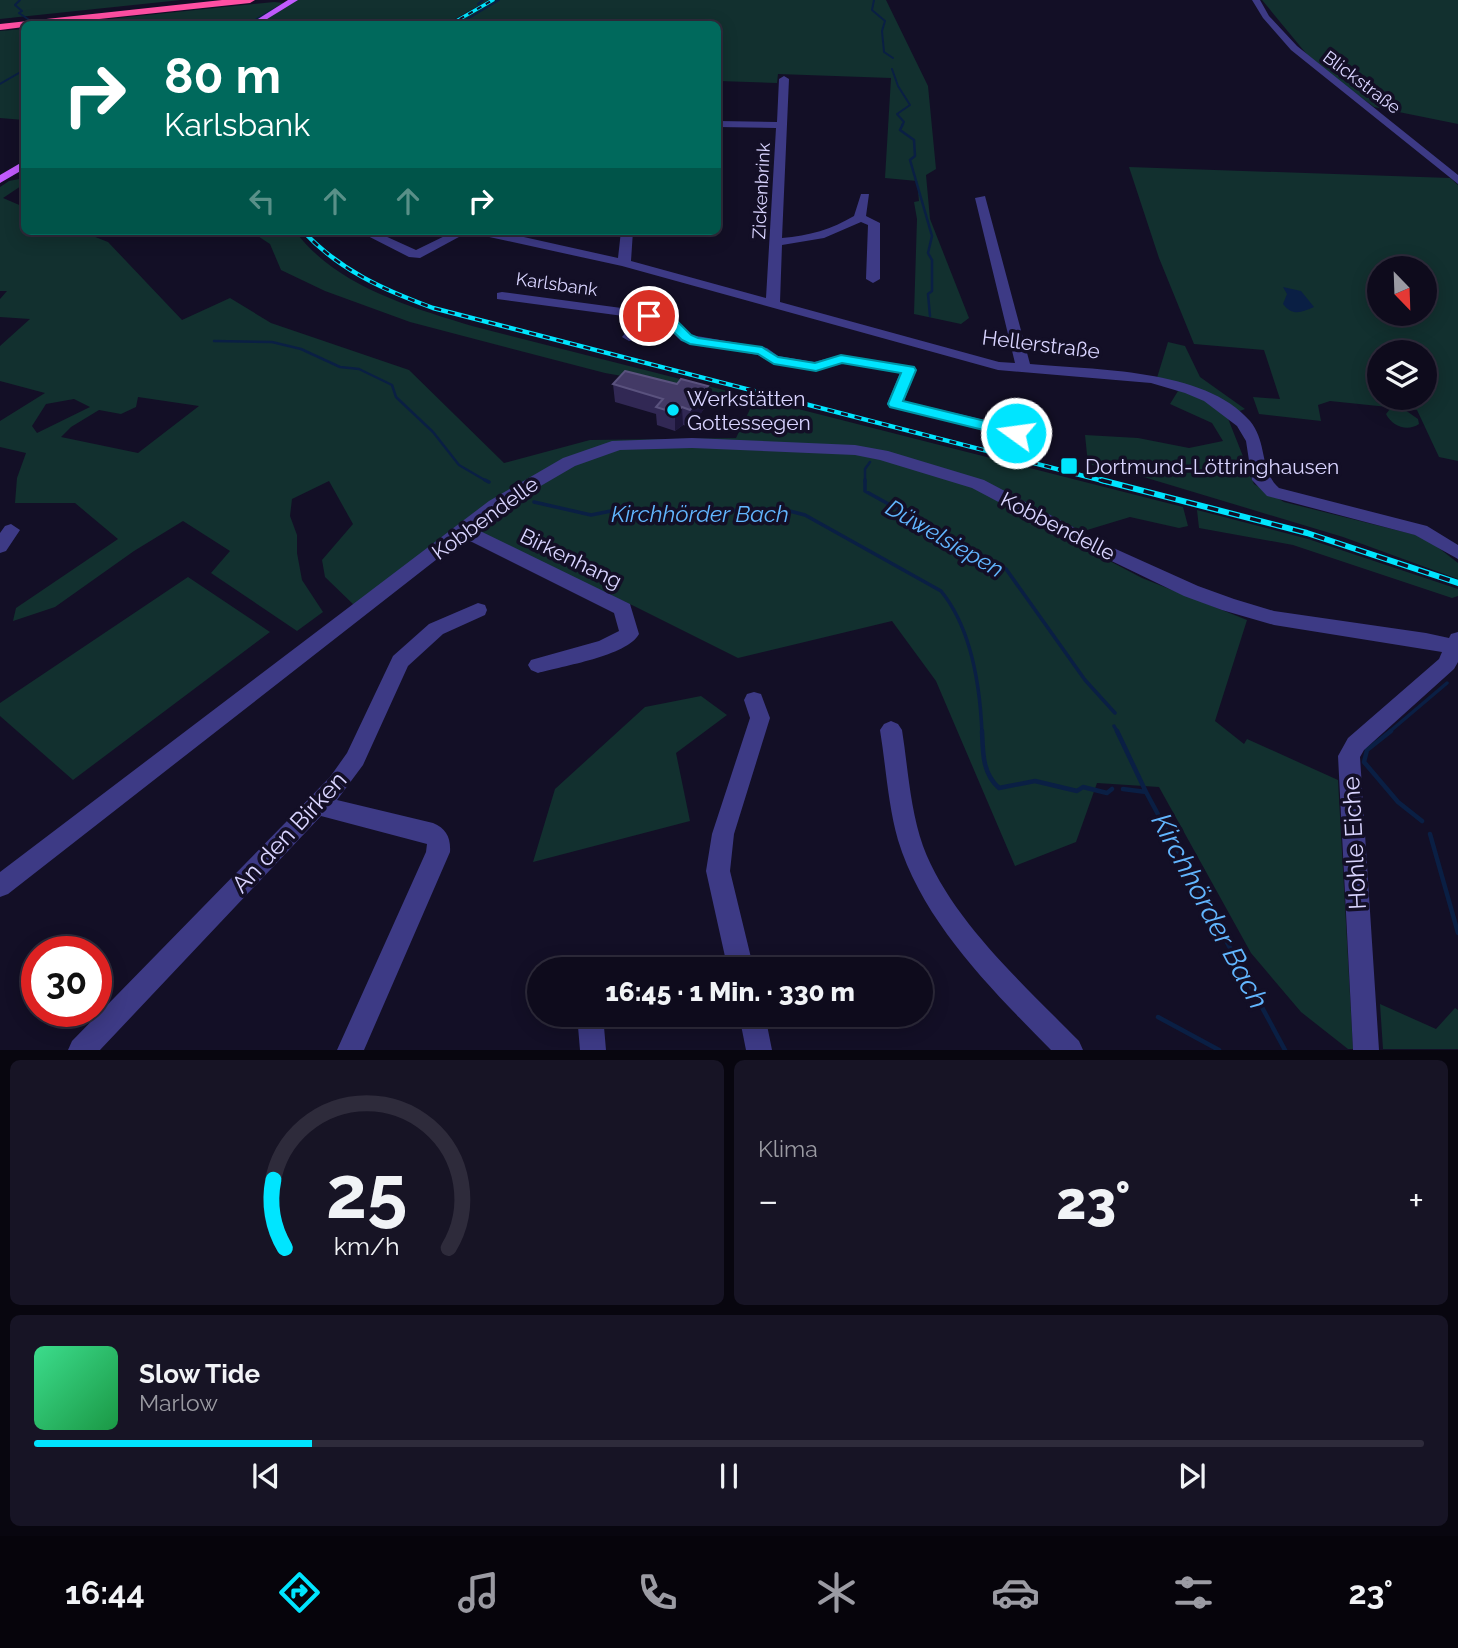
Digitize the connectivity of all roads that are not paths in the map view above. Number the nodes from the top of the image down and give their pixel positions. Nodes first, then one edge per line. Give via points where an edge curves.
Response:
1 (213, 0) edge
2 (250, 0) edge
3 (294, 0) edge
4 (1256, 0) edge
5 (89, 15) junction
6 (30, 21) edge
7 (259, 21) edge
8 (21, 22) edge
9 (0, 24) edge
10 (784, 79) dead end
11 (721, 124) edge
12 (782, 125) junction
13 (21, 166) edge
14 (0, 180) edge
15 (1458, 181) edge
16 (864, 196) dead end
17 (981, 198) dead end
18 (860, 218) junction
19 (373, 235) edge
20 (456, 235) edge
21 (498, 235) edge
22 (628, 235) edge
23 (776, 242) junction
24 (624, 263) junction
25 (859, 270) dead end
26 (502, 296) dead end
27 (773, 303) junction
28 (649, 316) junction
29 (629, 337) dead end
30 (899, 338) junction
31 (885, 365) junction
32 (1023, 367) junction
33 (1041, 439) dead end
34 (11, 530) dead end
35 (464, 530) junction
36 (0, 547) edge
37 (1458, 553) edge
38 (478, 610) dead end
39 (1457, 643) edge
40 (538, 665) dead end
41 (754, 700) dead end
42 (891, 730) dead end
43 (319, 806) junction
44 (0, 886) edge
45 (738, 957) edge
46 (591, 1027) edge
47 (754, 1027) edge
48 (81, 1049) edge
49 (350, 1049) edge
50 (593, 1049) edge
51 (759, 1049) edge
52 (1070, 1049) edge
53 (1366, 1049) edge

1 - 5 highway
2 - 5 highway
3 - 7 main road
4 - 15 street, Blickstraße via 1309,63
5 - 6 highway
8 - 9 highway
10 - 12 street, Zickenbrink
11 - 12 street
12 - 23 street, Zickenbrink
13 - 14 main road
16 - 18 street
17 - 32 street
18 - 23 street via 825,236
18 - 25 street via 874,223 873,275
19 - 20 street via 414,254
21 - 24 street, Hellerstraße
22 - 24 street
23 - 27 street, Zickenbrink
24 - 27 street, Hellerstraße
26 - 28 street, Karlsbank
27 - 30 street, Hellerstraße
28 - 29 street
28 - 31 street, Karlsbank via 666,318 686,338 726,353 762,351 774,360 816,367 841,359
30 - 31 street
30 - 32 street, Hellerstraße via 998,366
31 - 33 street, Karlsbank via 909,370 895,404
32 - 37 street, Hellerstraße via 1152,379 1200,394 1243,424 1254,441 1260,480 1273,492 1421,530
34 - 36 street
35 - 39 street, Kobbendelle via 522,488 606,447 649,442 855,450 978,484 1103,550 1229,605 1274,618
35 - 40 street, Birkenhang via 623,609 629,634 605,647
35 - 44 street, Kobbendelle
38 - 43 street, An den Birken via 436,629 400,661 355,759
39 - 53 street, Hohle Eiche via 1447,664 1356,744 1349,756
41 - 45 street via 760,718 723,834 718,871
42 - 52 street via 909,834 929,882 990,965
43 - 48 street, An den Birken
43 - 49 street via 433,833 439,842
46 - 50 street
47 - 51 street

